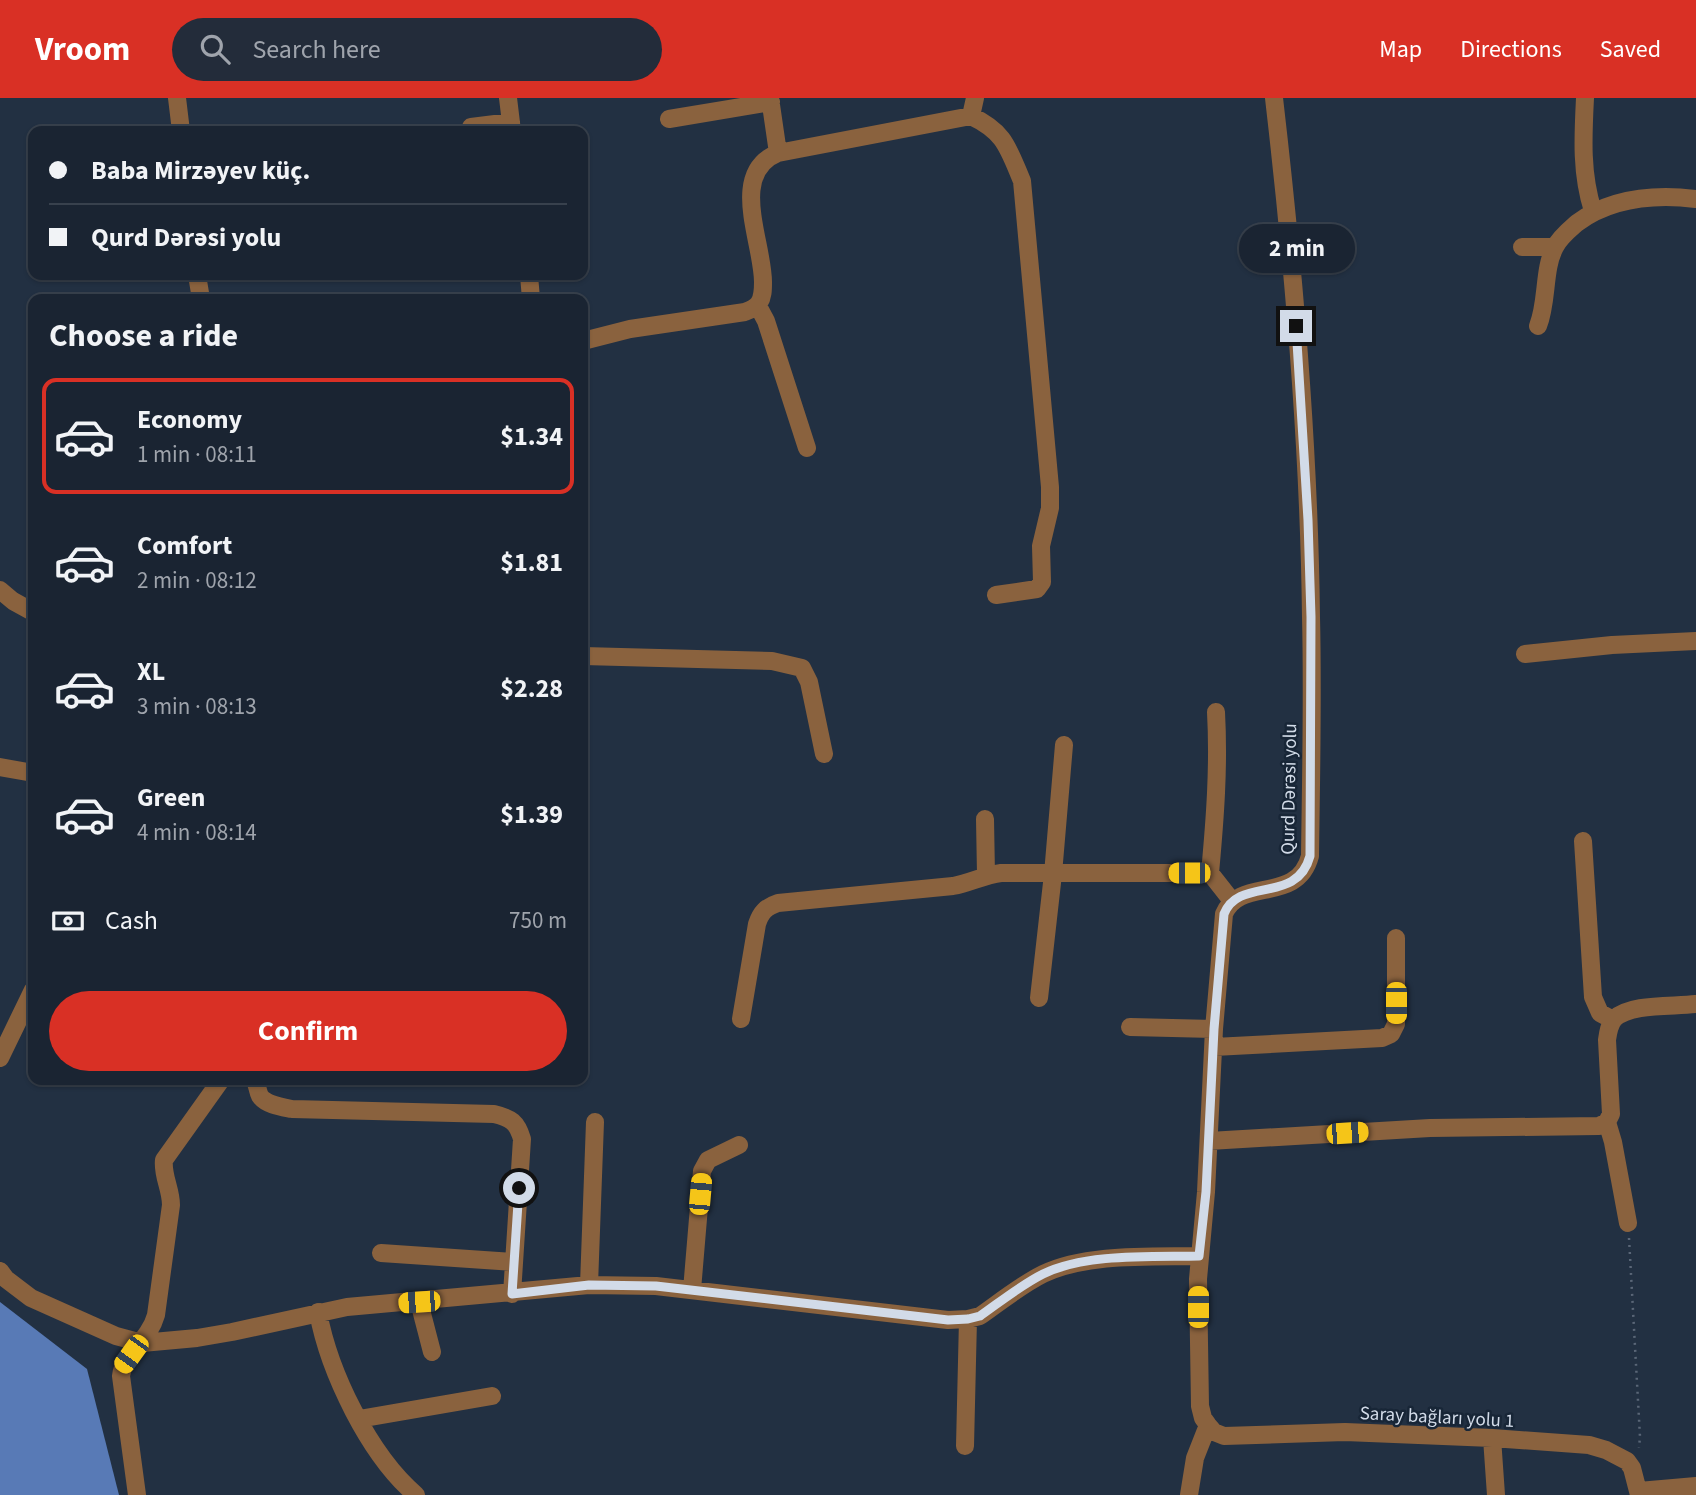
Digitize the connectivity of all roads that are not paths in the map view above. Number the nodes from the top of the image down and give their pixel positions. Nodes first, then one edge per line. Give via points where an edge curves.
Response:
1 (177, 98) edge
2 (508, 98) edge
3 (975, 98) edge
4 (1274, 98) edge
5 (1585, 98) edge
6 (771, 100) edge
7 (971, 116) junction
8 (670, 119) dead end
9 (180, 126) edge
10 (511, 126) edge
11 (778, 153) junction
12 (1696, 199) edge
13 (1593, 211) junction
14 (1521, 247) dead end
15 (1555, 247) junction
16 (758, 306) junction
17 (1538, 326) dead end
18 (588, 340) edge
19 (807, 449) dead end
20 (0, 590) edge
21 (996, 595) dead end
22 (28, 609) edge
23 (1696, 641) edge
24 (1525, 654) dead end
25 (588, 656) edge
26 (1216, 712) dead end
27 (1064, 745) dead end
28 (824, 754) dead end
29 (0, 767) edge
30 (28, 772) edge
31 (985, 819) dead end
32 (1583, 841) dead end
33 (1210, 873) junction
34 (1054, 874) junction
35 (986, 875) junction
36 (1232, 901) junction
37 (1396, 938) dead end
38 (1039, 998) dead end
39 (28, 1000) edge
40 (1696, 1004) edge
41 (741, 1019) dead end
42 (1614, 1020) junction
43 (1130, 1027) dead end
44 (1214, 1038) junction
45 (0, 1058) edge
46 (217, 1085) edge
47 (257, 1085) edge
48 (595, 1122) dead end
49 (1607, 1122) junction
50 (1209, 1141) junction
51 (739, 1145) dead end
52 (1628, 1223) road end
53 (381, 1253) dead end
54 (1199, 1256) junction
55 (514, 1262) junction
56 (0, 1271) edge
57 (589, 1285) junction
58 (692, 1290) junction
59 (512, 1294) junction
60 (419, 1302) junction
61 (318, 1312) junction
62 (968, 1319) junction
63 (142, 1343) junction
64 (432, 1352) dead end
65 (492, 1396) dead end
66 (359, 1419) junction
67 (1208, 1425) junction
68 (1492, 1438) junction
69 (965, 1446) dead end
70 (1696, 1486) edge
71 (1639, 1493) edge
72 (137, 1495) edge
73 (416, 1495) edge
74 (1189, 1495) edge
75 (1496, 1495) edge

1 - 9 street
2 - 10 street
3 - 7 street
4 - 36 street, Qurd Dərəsi yolu via 1294,300 1308,520 1310,856 1307,869 1290,884
5 - 13 street via 1584,170
6 - 8 street
6 - 11 street
7 - 11 street
7 - 21 street via 996,130 1022,181 1050,487 1041,546 1042,582 1037,589
11 - 16 street via 765,158 751,182 763,276
12 - 13 street via 1656,197 1615,202
13 - 15 street
14 - 15 street
15 - 17 street
16 - 18 street
16 - 19 street
20 - 22 street
23 - 24 street
25 - 28 street via 772,661 802,668
26 - 33 street via 1218,776
27 - 34 street
29 - 30 street
31 - 35 street
32 - 42 street via 1593,997 1600,1013
33 - 34 street
33 - 36 street
34 - 35 street
34 - 38 street
35 - 41 street via 953,886 767,906 757,924
36 - 44 street via 1224,914
37 - 44 street via 1396,1024 1391,1034 1382,1038
39 - 45 street
40 - 42 street via 1639,1008
42 - 49 street via 1607,1040 1612,1104
43 - 44 street
44 - 50 street
46 - 63 street via 164,1160 172,1205 156,1314
47 - 55 street via 266,1102 292,1109 510,1118 522,1139
48 - 57 street
49 - 50 street via 1591,1127 1430,1128
49 - 52 street
50 - 54 street
51 - 58 street via 708,1160 702,1171
53 - 55 street
54 - 62 street via 1128,1257 1056,1269
54 - 67 street via 1199,1390
55 - 59 street
56 - 63 street via 31,1298
57 - 58 street
57 - 59 street
58 - 62 street
59 - 60 street
60 - 61 street
60 - 64 street
61 - 63 street via 232,1332
61 - 66 street via 327,1347
62 - 69 street
63 - 72 street via 122,1367 121,1376
65 - 66 street
66 - 73 street via 390,1468
67 - 68 street, Saray bağları yolu 1 via 1224,1436 1345,1432
67 - 74 street via 1195,1458
68 - 71 street, Saray bağları yolu 1 via 1589,1445 1618,1455 1632,1468
68 - 75 street
70 - 71 street

